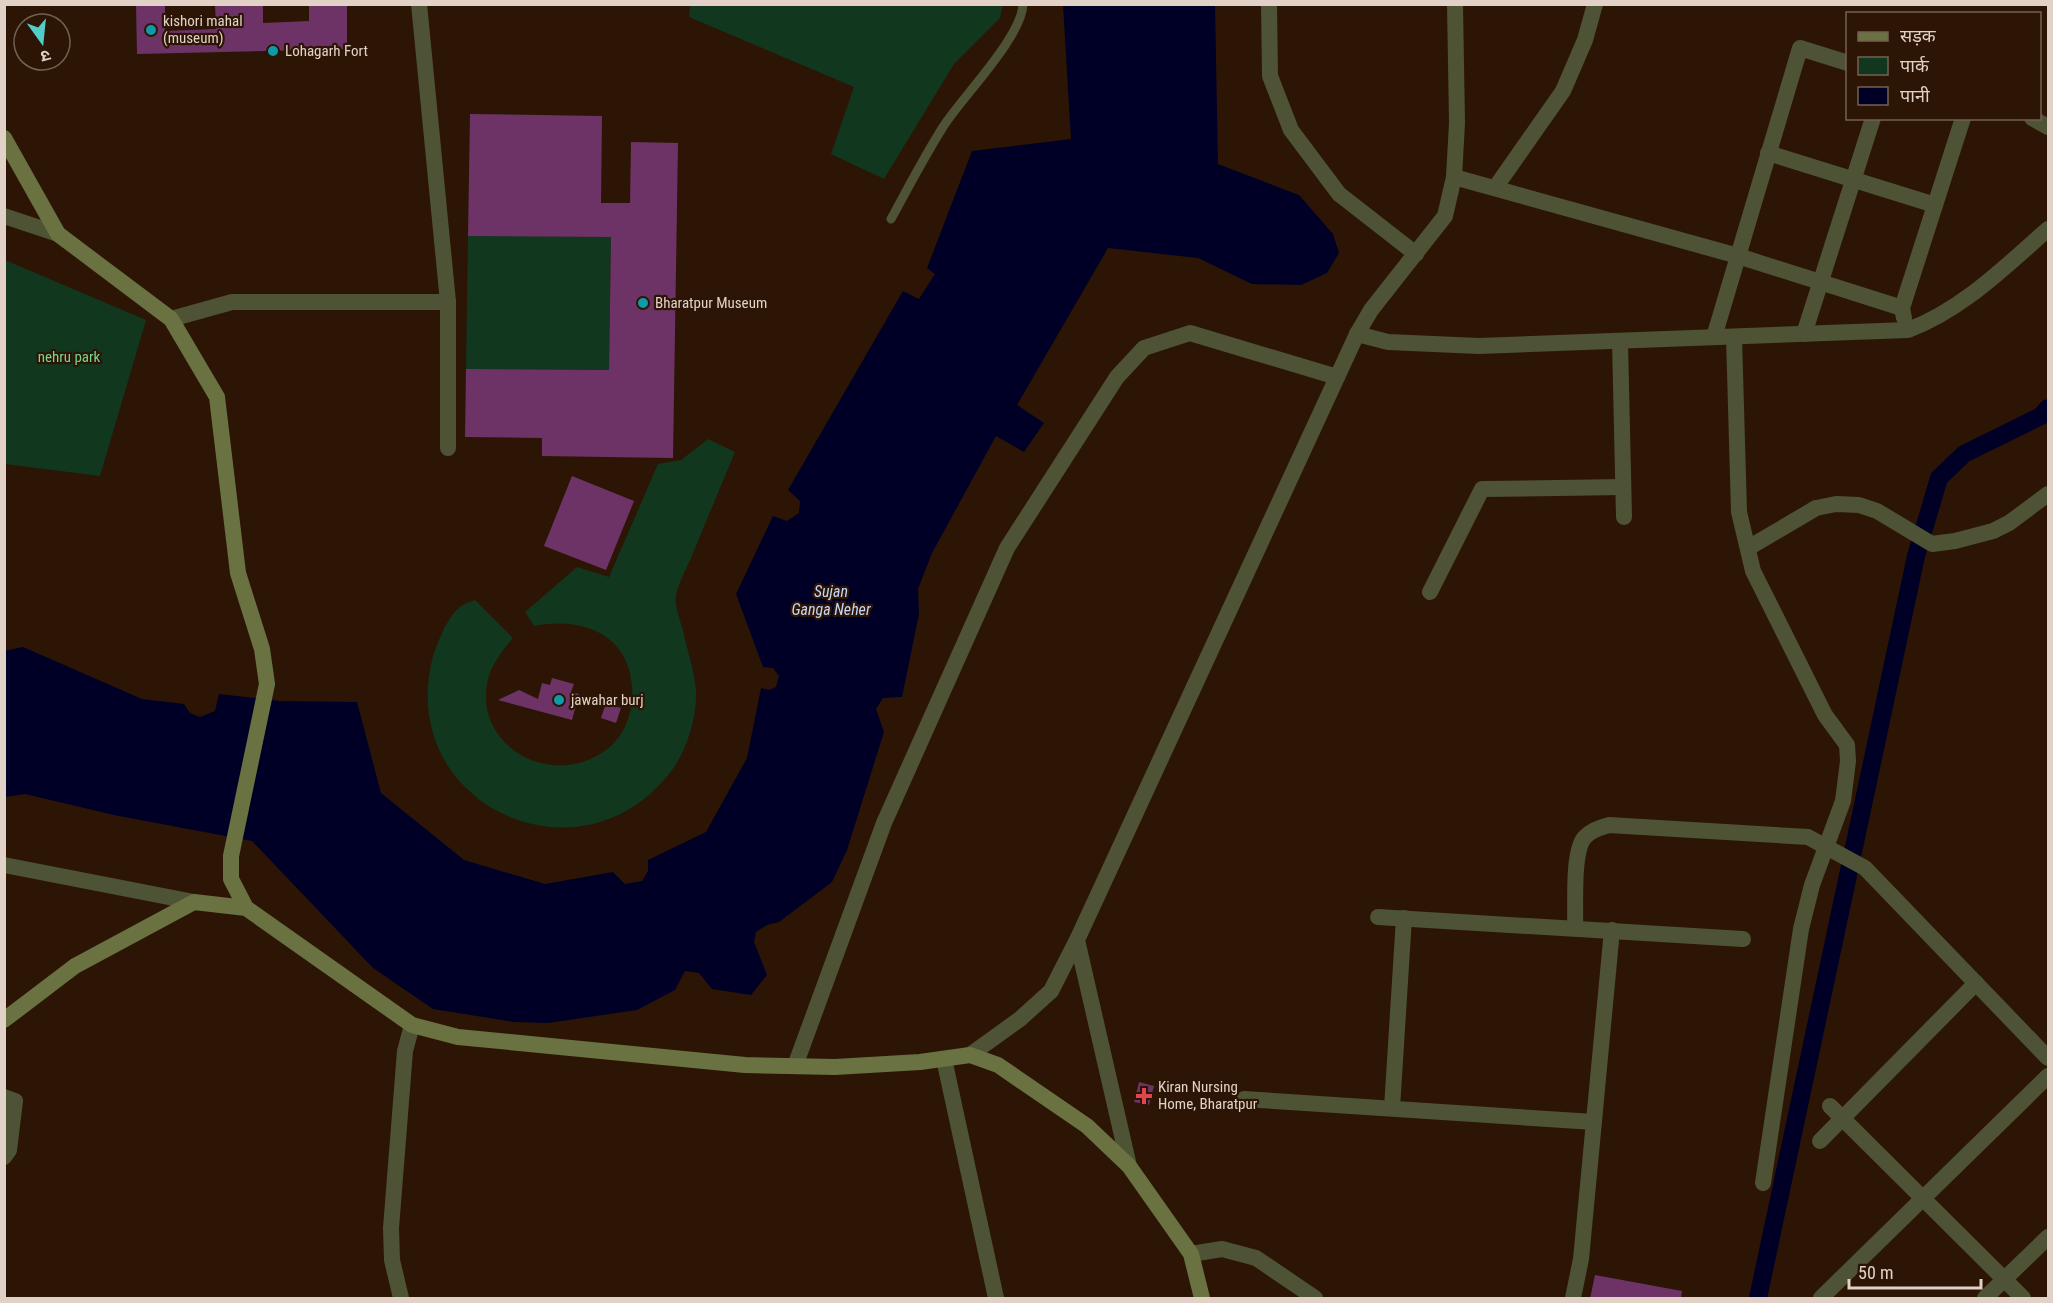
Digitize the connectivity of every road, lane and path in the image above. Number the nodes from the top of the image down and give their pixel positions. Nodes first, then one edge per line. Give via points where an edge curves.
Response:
1 (419, 4) edge
2 (1023, 4) edge
3 (1269, 4) edge
4 (1455, 4) edge
5 (1595, 4) edge
6 (1846, 62) edge
7 (1872, 120) edge
8 (1961, 120) edge
9 (4, 138) edge
10 (1768, 153) junction
11 (1454, 177) junction
12 (1853, 180) junction
13 (1495, 188) junction
14 (1935, 205) junction
15 (4, 216) edge
16 (891, 219) dead end
17 (2049, 229) edge
18 (58, 234) junction
19 (1416, 254) junction
20 (1738, 256) junction
21 (1820, 282) junction
22 (448, 302) junction
23 (1902, 308) junction
24 (171, 319) junction
25 (1908, 330) junction
26 (1357, 334) junction
27 (1804, 334) junction
28 (1714, 337) junction
29 (1734, 337) junction
30 (1620, 341) junction
31 (1337, 377) junction
32 (448, 448) dead end
33 (1623, 487) junction
34 (2049, 495) edge
35 (1624, 517) dead end
36 (1748, 548) junction
37 (1430, 592) dead end
38 (1825, 847) junction
39 (4, 865) edge
40 (194, 902) junction
41 (246, 908) junction
42 (1378, 917) dead end
43 (1404, 918) junction
44 (1575, 927) junction
45 (1612, 930) junction
46 (1743, 939) dead end
47 (1077, 940) junction
48 (1976, 983) junction
49 (4, 1020) edge
50 (412, 1025) junction
51 (970, 1055) junction
52 (2049, 1058) edge
53 (944, 1059) junction
54 (795, 1066) junction
55 (2049, 1076) edge
56 (4, 1096) edge
57 (1244, 1099) dead end
58 (1392, 1108) junction
59 (1836, 1111) junction
60 (1594, 1122) junction
61 (1820, 1141) dead end
62 (4, 1157) edge
63 (1129, 1166) junction
64 (1763, 1183) dead end
65 (1923, 1198) junction
66 (2049, 1237) edge
67 (1191, 1254) junction
68 (2004, 1279) junction
69 (401, 1299) edge
70 (996, 1299) edge
71 (1202, 1299) edge
72 (1315, 1299) edge
73 (1573, 1299) edge
74 (1821, 1299) edge
75 (1985, 1299) edge
76 (2023, 1299) edge

1 - 22 street
2 - 16 lane via 1023,13 1005,45 944,126
3 - 19 street via 1270,76 1291,130 1339,194
4 - 11 street
5 - 13 street via 1585,40 1563,91
6 - 10 street via 1800,48
7 - 12 street
8 - 14 street
9 - 18 main road
10 - 12 street
10 - 20 street
11 - 13 street
11 - 19 street via 1445,216
12 - 14 street
12 - 21 street
13 - 20 street
14 - 23 street
15 - 18 street
17 - 25 street via 1994,276 1930,322
18 - 24 main road
19 - 26 street
20 - 21 street
20 - 28 street
21 - 23 street
21 - 27 street
22 - 24 street via 232,303
22 - 32 street
23 - 25 street
24 - 41 main road via 217,397 238,573 262,649 267,684 231,856 231,879
25 - 27 street
26 - 30 street via 1388,342 1479,346
26 - 31 street
27 - 29 street
28 - 29 street
28 - 30 street
29 - 36 street via 1739,512
30 - 33 street
31 - 47 street
31 - 54 street via 1190,333 1144,348 1117,377 1007,548 884,823
33 - 35 street
33 - 37 street via 1482,489
34 - 36 street via 1993,531 1932,544 1876,511 1836,504 1816,508
36 - 38 street via 1753,571 1779,628 1825,715 1847,745 1843,801
38 - 44 street via 1808,837 1609,825 1595,829 1578,850
38 - 48 street via 1865,868
38 - 64 street via 1801,928
39 - 40 street
40 - 41 main road
40 - 49 main road via 75,966
41 - 50 main road
42 - 43 street
43 - 44 street
43 - 58 street
44 - 45 street
45 - 46 street
45 - 60 street
47 - 51 street via 1051,991
47 - 63 street
48 - 52 street
48 - 59 street
50 - 54 main road via 458,1037 745,1065
50 - 69 street via 405,1051 391,1228 392,1260
51 - 53 main road
51 - 63 main road via 998,1065 1087,1126
53 - 54 main road
53 - 70 street
55 - 65 street
56 - 62 street via 15,1101 9,1150
57 - 58 street
58 - 60 street
59 - 61 street
59 - 65 street
60 - 73 street via 1581,1259
63 - 67 main road
65 - 68 street
65 - 74 street
66 - 68 street
67 - 71 main road
67 - 72 street via 1222,1249 1256,1258
68 - 75 street
68 - 76 street

